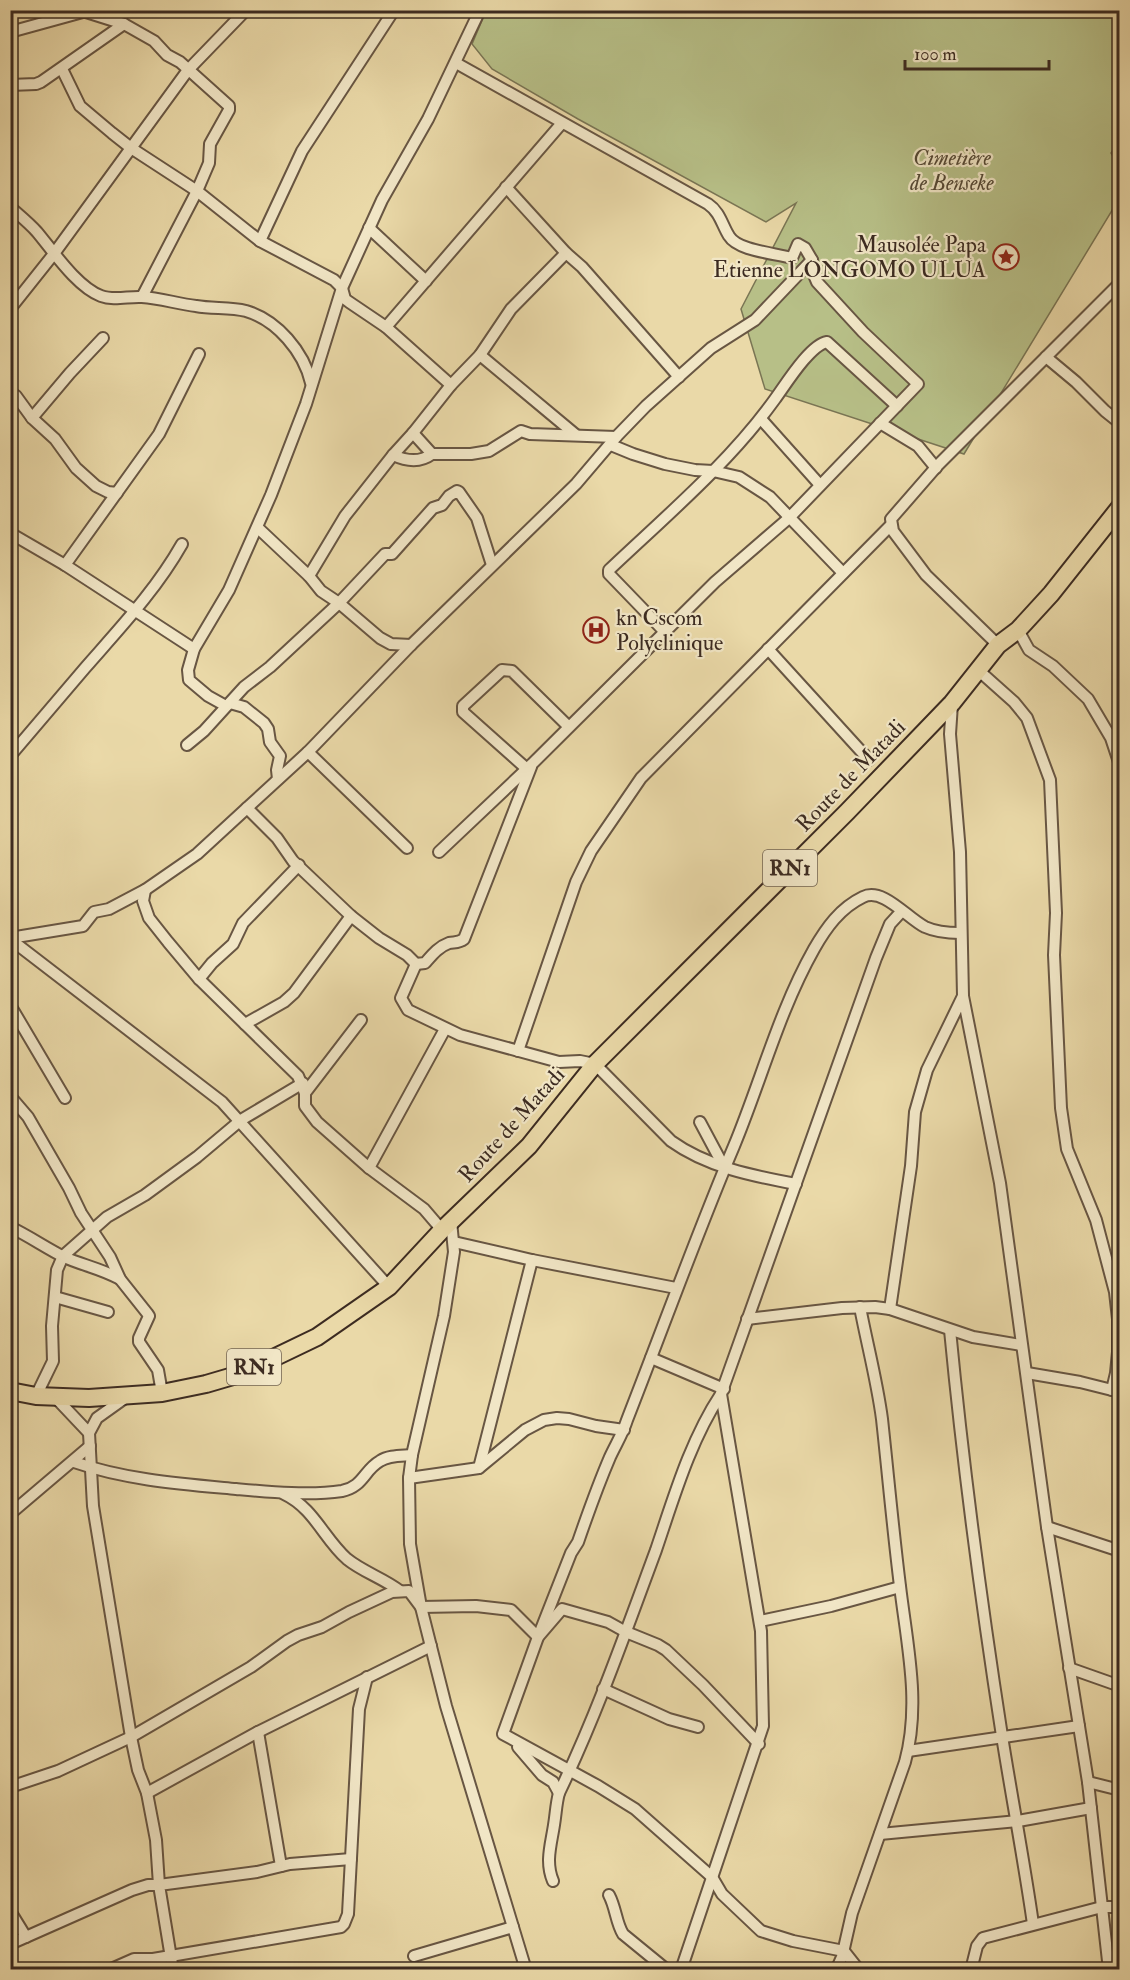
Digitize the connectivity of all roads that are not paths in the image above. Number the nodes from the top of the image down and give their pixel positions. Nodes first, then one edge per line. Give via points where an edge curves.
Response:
1 (246, 10) edge
2 (394, 10) edge
3 (480, 10) edge
4 (88, 11) edge
5 (124, 24) junction
6 (10, 32) edge
7 (456, 63) junction
8 (62, 69) junction
9 (188, 70) junction
10 (10, 85) edge
11 (562, 123) junction
12 (131, 148) junction
13 (506, 187) junction
14 (197, 191) junction
15 (10, 207) edge
16 (369, 228) junction
17 (260, 241) junction
18 (566, 254) junction
19 (53, 255) junction
20 (812, 260) junction
21 (426, 281) junction
22 (1119, 283) edge
23 (342, 288) junction
24 (142, 297) junction
25 (10, 309) edge
26 (386, 327) junction
27 (103, 338) dead end
28 (199, 354) dead end
29 (480, 354) junction
30 (1046, 357) junction
31 (679, 377) junction
32 (451, 385) junction
33 (311, 386) junction
34 (10, 392) edge
35 (897, 406) junction
36 (32, 418) junction
37 (761, 419) junction
38 (880, 423) junction
39 (1119, 423) edge
40 (413, 433) junction
41 (576, 435) junction
42 (614, 441) junction
43 (432, 454) junction
44 (393, 455) junction
45 (936, 468) junction
46 (713, 471) junction
47 (820, 485) junction
48 (117, 494) junction
49 (1116, 517) edge
50 (789, 518) junction
51 (890, 526) junction
52 (258, 528) junction
53 (10, 533) edge
54 (182, 544) dead end
55 (65, 565) junction
56 (492, 565) junction
57 (843, 573) junction
58 (309, 576) junction
59 (339, 603) junction
60 (135, 612) junction
61 (1018, 630) junction
62 (664, 631) junction
63 (411, 645) junction
64 (998, 645) junction
65 (194, 649) junction
66 (768, 649) junction
67 (977, 669) junction
68 (952, 703) junction
69 (228, 705) junction
70 (568, 726) junction
71 (187, 745) dead end
72 (308, 752) junction
73 (10, 756) edge
74 (869, 760) dead end
75 (1119, 765) edge
76 (530, 766) junction
77 (278, 779) junction
78 (247, 808) junction
79 (407, 848) dead end
80 (439, 852) dead end
81 (299, 865) junction
82 (144, 890) junction
83 (901, 912) junction
84 (351, 916) junction
85 (960, 933) junction
86 (10, 938) edge
87 (416, 964) junction
88 (199, 979) junction
89 (963, 996) junction
90 (10, 1005) edge
91 (361, 1020) dead end
92 (245, 1024) junction
93 (445, 1029) junction
94 (518, 1051) junction
95 (595, 1064) junction
96 (304, 1088) junction
97 (10, 1096) edge
98 (65, 1098) dead end
99 (240, 1120) junction
100 (700, 1122) dead end
101 (724, 1167) junction
102 (369, 1168) junction
103 (796, 1184) junction
104 (10, 1227) edge
105 (92, 1229) junction
106 (449, 1231) junction
107 (63, 1256) junction
108 (532, 1260) junction
109 (120, 1279) junction
110 (389, 1287) junction
111 (676, 1288) junction
112 (55, 1297) junction
113 (860, 1307) junction
114 (890, 1309) junction
115 (108, 1312) dead end
116 (747, 1319) junction
117 (950, 1330) junction
118 (1021, 1344) junction
119 (651, 1358) junction
120 (1027, 1373) junction
121 (10, 1391) edge
122 (723, 1391) junction
123 (1116, 1391) edge
124 (162, 1393) junction
125 (36, 1396) junction
126 (55, 1397) junction
127 (127, 1397) junction
128 (624, 1430) junction
129 (89, 1433) junction
130 (90, 1446) junction
131 (412, 1455) junction
132 (74, 1462) junction
133 (92, 1468) junction
134 (479, 1468) junction
135 (409, 1478) junction
136 (281, 1493) junction
137 (10, 1515) edge
138 (1047, 1527) junction
139 (1119, 1551) edge
140 (900, 1587) junction
141 (400, 1591) junction
142 (421, 1607) junction
143 (760, 1621) junction
144 (626, 1632) junction
145 (538, 1637) junction
146 (431, 1646) junction
147 (1069, 1668) junction
148 (367, 1677) junction
149 (1119, 1686) edge
150 (603, 1689) junction
151 (763, 1726) junction
152 (1079, 1726) junction
153 (698, 1727) dead end
154 (743, 1729) junction
155 (258, 1732) junction
156 (1002, 1736) junction
157 (131, 1737) junction
158 (511, 1739) junction
159 (759, 1744) junction
160 (908, 1751) junction
161 (570, 1771) junction
162 (1088, 1782) junction
163 (10, 1787) edge
164 (1119, 1790) edge
165 (147, 1793) junction
166 (559, 1793) junction
167 (1090, 1808) junction
168 (1018, 1821) junction
169 (880, 1834) junction
170 (351, 1859) junction
171 (281, 1866) junction
172 (712, 1877) junction
173 (553, 1881) dead end
174 (159, 1885) junction
175 (609, 1895) dead end
176 (1102, 1907) junction
177 (1119, 1907) edge
178 (10, 1911) edge
179 (1033, 1924) junction
180 (513, 1927) junction
181 (26, 1937) junction
182 (10, 1944) edge
183 (844, 1951) junction
184 (171, 1956) junction
185 (414, 1956) dead end
186 (836, 1968) edge
187 (109, 1970) edge
188 (173, 1970) edge
189 (526, 1970) edge
190 (667, 1970) edge
191 (681, 1970) edge
192 (860, 1970) edge
193 (971, 1970) edge
194 (1109, 1970) edge

1 - 9 street
2 - 17 street via 302,151
3 - 7 street
4 - 5 street
4 - 6 street
5 - 8 street
5 - 9 street via 154,41
7 - 11 street
7 - 16 street
8 - 10 street via 36,84
8 - 12 street via 80,106
9 - 12 street
9 - 14 street via 229,106 210,144 209,163
11 - 13 street
11 - 20 street via 712,207 736,244 792,258 798,244
12 - 14 street
12 - 19 street
13 - 18 street
13 - 21 street
14 - 17 street
14 - 24 street
15 - 19 street via 38,233
16 - 21 street
16 - 23 street
17 - 23 street
18 - 29 street via 511,309
18 - 31 street
19 - 24 street via 102,297
19 - 25 street
20 - 31 street via 755,320 719,342
20 - 35 street via 817,282 918,384
21 - 26 street
22 - 30 street
23 - 26 street via 345,299
23 - 33 street
24 - 33 street via 254,314 292,345 305,362
26 - 32 street
27 - 36 street
28 - 48 street via 159,434
29 - 32 street
29 - 41 street
30 - 39 street
30 - 45 street
31 - 42 street
32 - 40 street
33 - 52 street
34 - 36 street
35 - 37 street via 827,342 820,344 797,369
35 - 38 street
36 - 48 street via 56,439 72,463 96,486
37 - 46 street
37 - 47 street
38 - 45 street via 918,446
38 - 47 street
40 - 43 street
40 - 44 street
41 - 42 street
41 - 43 street via 521,431 489,451
42 - 46 street via 633,454 665,464
42 - 56 street via 576,484
43 - 44 street via 410,461
44 - 58 street via 345,516
45 - 51 street via 895,512
46 - 50 street via 735,475 748,483 770,497
46 - 62 street via 608,572
47 - 50 street
48 - 55 street
49 - 61 highway, Route de Matadi / RN1
50 - 57 street
50 - 62 street
51 - 57 street
51 - 64 street via 926,575
52 - 58 street
52 - 65 street via 229,590
53 - 55 street
54 - 60 street
55 - 60 street
56 - 59 street via 477,518 457,491 433,508 392,554 385,554
56 - 63 street
57 - 66 street
58 - 59 street via 321,591
59 - 63 street via 387,642
59 - 69 street
60 - 65 street
60 - 73 street
61 - 64 highway, Route de Matadi / RN1
61 - 75 street via 1029,650 1053,666 1088,699 1111,738
62 - 70 street
63 - 72 street
64 - 67 highway, Route de Matadi / RN1
65 - 69 street via 189,680 208,696
66 - 74 street
66 - 94 street via 641,778 591,851 576,882
67 - 68 highway, Route de Matadi / RN1
67 - 123 street via 1027,718 1050,780 1061,1108 1067,1149 1096,1220 1115,1292
68 - 85 street via 950,734 960,852
68 - 95 highway, Route de Matadi / RN1
69 - 71 street
69 - 77 street via 251,711 267,727 270,742 280,756
70 - 76 street
70 - 76 street via 507,670 502,670 463,706 464,712
72 - 77 street
72 - 79 street
76 - 80 street
76 - 87 street via 464,939 447,944 425,963
77 - 78 street
78 - 81 street
78 - 82 street via 197,854
81 - 84 street
81 - 88 street via 243,923 233,944
82 - 86 street via 109,909 94,912 83,926
82 - 88 street via 143,902 149,918
83 - 85 street via 924,926
83 - 101 street via 885,899 869,895 851,904 830,923 793,993
83 - 103 street via 884,939
84 - 87 street
84 - 92 street via 294,993
85 - 89 street
86 - 99 street
87 - 93 street via 402,1002 408,1010
88 - 92 street
89 - 114 street via 927,1070 915,1112
89 - 118 street via 1000,1183
90 - 98 street
91 - 96 street
92 - 96 street via 298,1076
93 - 94 street
93 - 102 street
94 - 95 street via 565,1064
95 - 101 street via 671,1141
95 - 106 highway, Route de Matadi / RN1 via 529,1146
96 - 99 street
96 - 102 street via 305,1106 317,1122
97 - 105 street via 28,1117
99 - 105 street via 169,1178
99 - 110 street
100 - 101 street
101 - 103 street
101 - 111 street
102 - 106 street
103 - 116 street
104 - 107 street
105 - 107 street
105 - 109 street
106 - 108 street
106 - 110 highway, RN1
106 - 131 street via 444,1316
107 - 109 street
107 - 112 street via 57,1270
108 - 111 street
108 - 134 street
109 - 124 street via 149,1316 139,1342 158,1370
110 - 124 highway, RN1 via 317,1337 284,1354 240,1374
111 - 119 street
112 - 115 street
112 - 125 street via 53,1361
113 - 114 street
113 - 116 street
113 - 140 street via 882,1417
114 - 117 street
116 - 122 street
117 - 118 street
117 - 156 street via 961,1443
118 - 120 street
119 - 122 street
119 - 128 street
120 - 123 street
120 - 138 street
121 - 125 highway, RN1
122 - 143 street
122 - 144 street via 685,1467
124 - 127 highway, RN1
125 - 126 highway, RN1
126 - 127 highway, RN1
126 - 129 street
127 - 129 street via 97,1418
128 - 134 street via 569,1419 544,1420 525,1430
128 - 145 street
129 - 130 street
130 - 132 street
130 - 133 street
131 - 135 street
131 - 136 street via 381,1460 352,1488
132 - 133 street
132 - 137 street
133 - 136 street via 133,1477
133 - 157 street via 93,1506
134 - 135 street
135 - 142 street via 410,1544
136 - 141 street via 308,1510 344,1556
138 - 139 street
138 - 147 street
140 - 143 street
140 - 160 street via 912,1696 912,1738
141 - 142 street via 409,1591
141 - 157 street via 287,1641 251,1668
142 - 145 street via 511,1610
142 - 146 street
143 - 151 street
144 - 145 street via 608,1622 562,1609
144 - 150 street
144 - 154 street via 666,1650
145 - 158 street via 503,1734
146 - 148 street
146 - 180 street
147 - 149 street
147 - 152 street
148 - 155 street
148 - 170 street via 359,1709
150 - 153 street via 669,1719
150 - 161 street
151 - 154 street
151 - 159 street
152 - 156 street
152 - 162 street
154 - 159 street
155 - 165 street
155 - 171 street
156 - 160 street
156 - 168 street
157 - 163 street via 58,1771
157 - 165 street
158 - 161 street
158 - 166 street
159 - 172 street
160 - 169 street
161 - 166 street
161 - 172 street via 635,1809
162 - 164 street
162 - 167 street
165 - 174 street
166 - 173 street via 548,1859
167 - 168 street
167 - 176 street
168 - 169 street
168 - 179 street
169 - 183 street via 852,1913
170 - 171 street
170 - 184 street via 348,1914 341,1927
171 - 174 street
172 - 183 street via 722,1894 760,1931
172 - 191 street
174 - 181 street via 132,1890
174 - 184 street
175 - 190 street via 622,1934
176 - 177 street
176 - 179 street
176 - 194 street
178 - 181 street
179 - 193 street via 983,1938
180 - 185 street
180 - 189 street
181 - 182 street
183 - 186 street
183 - 192 street
184 - 187 street via 134,1959
184 - 188 street

